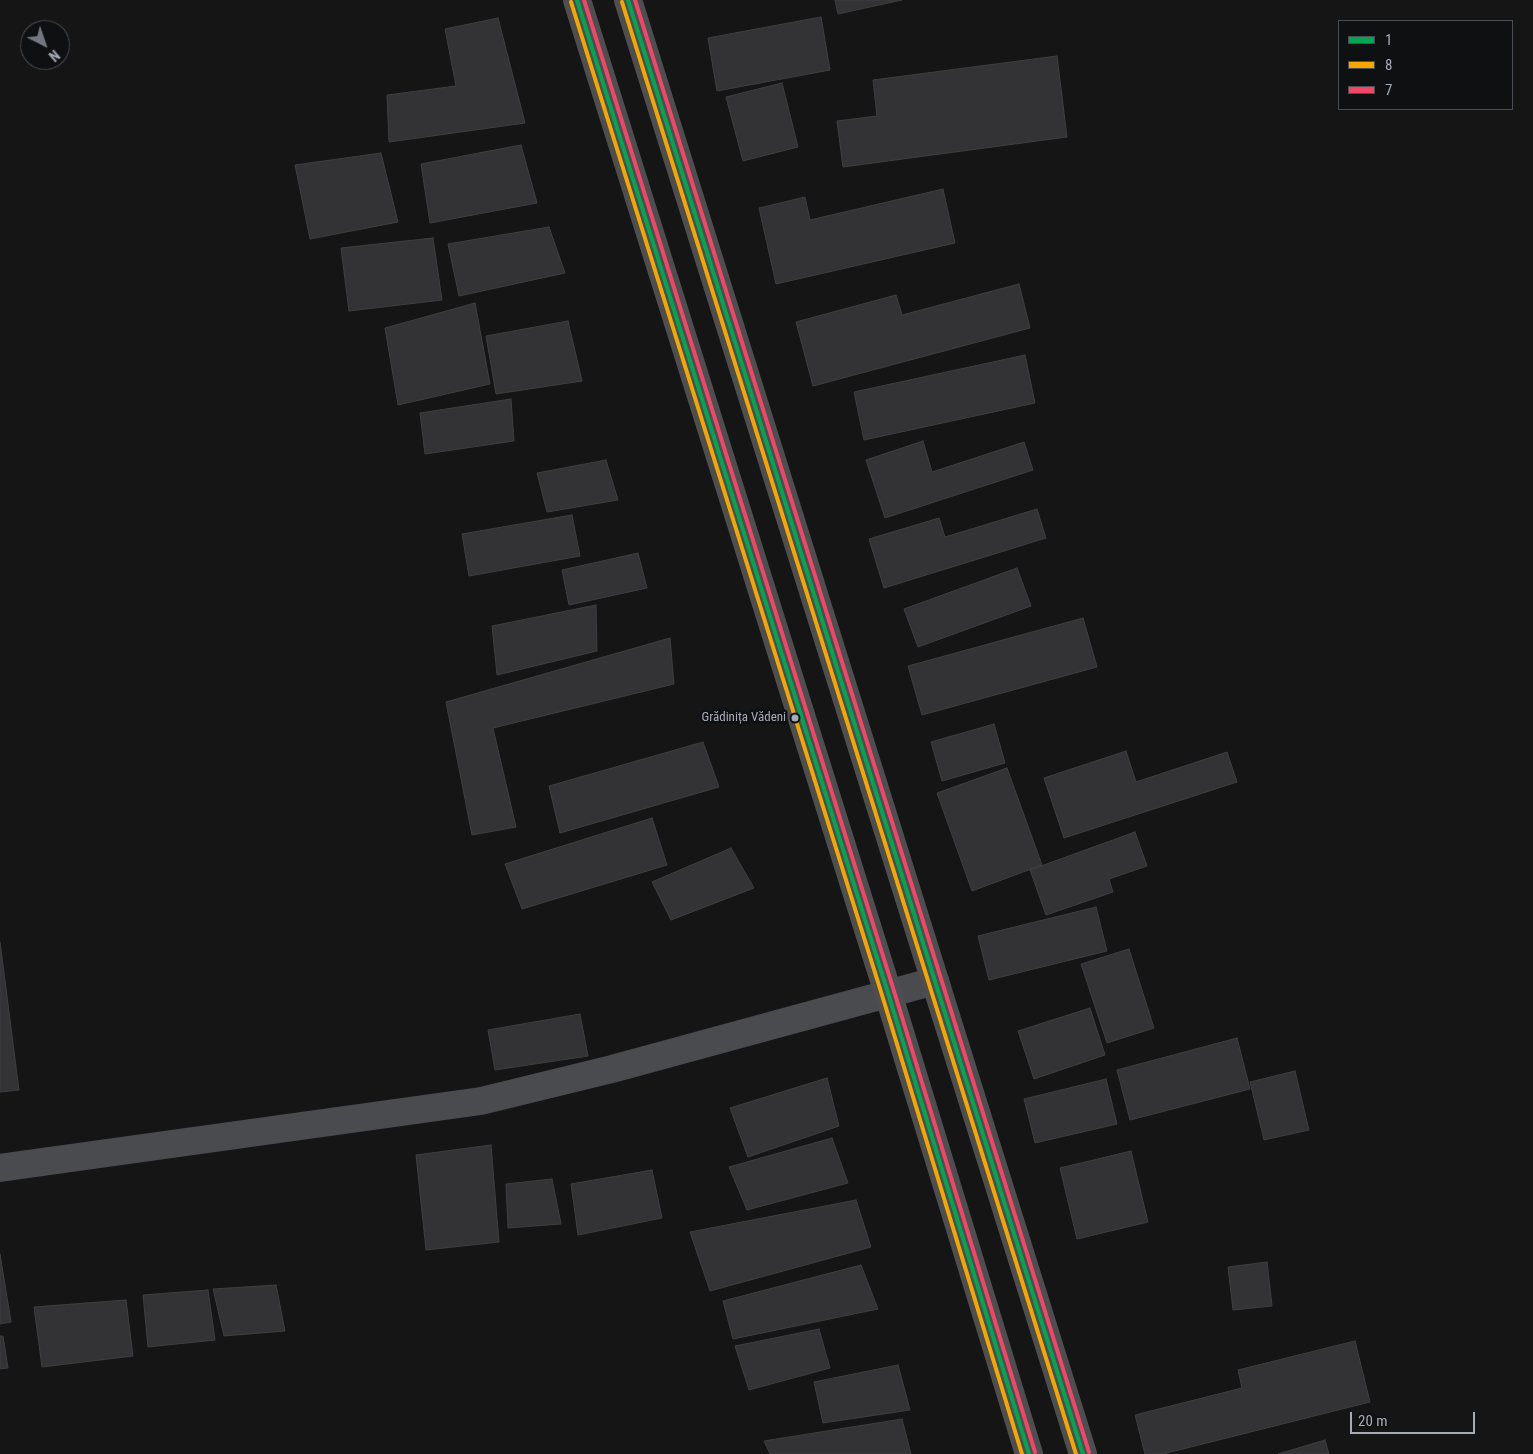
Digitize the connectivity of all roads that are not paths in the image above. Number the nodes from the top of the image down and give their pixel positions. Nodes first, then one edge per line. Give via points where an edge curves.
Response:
1 (577, 0) edge
2 (628, 0) edge
3 (935, 981) junction
4 (888, 993) junction
5 (0, 1168) edge
6 (1029, 1454) edge
7 (1083, 1454) edge

1 - 4 main road
2 - 3 main road
3 - 4 street
3 - 7 main road
4 - 5 street via 612,1069 480,1101
4 - 6 main road

